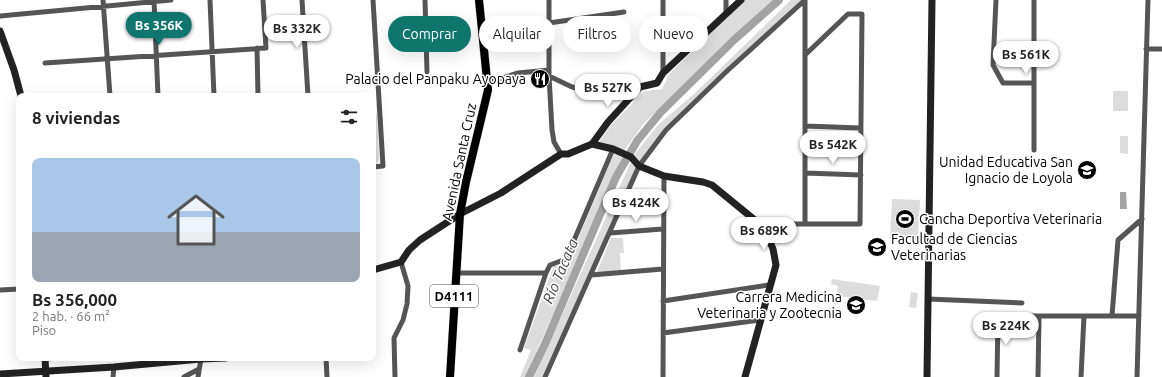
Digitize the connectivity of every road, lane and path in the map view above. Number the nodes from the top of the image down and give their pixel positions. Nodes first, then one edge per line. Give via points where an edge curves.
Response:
1 (103, 0) edge
2 (171, 0) edge
3 (210, 0) edge
4 (263, 0) edge
5 (302, 0) edge
6 (373, 0) edge
7 (425, 0) edge
8 (478, 0) edge
9 (549, 0) edge
10 (663, 0) edge
11 (726, 0) edge
12 (741, 0) edge
13 (805, 0) edge
14 (932, 0) edge
15 (996, 0) edge
16 (1034, 0) edge
17 (1148, 0) edge
18 (154, 1) edge
19 (103, 7) junction
20 (624, 12) dead end
21 (726, 14) junction
22 (0, 16) edge
23 (549, 16) edge
24 (555, 22) edge
25 (0, 31) edge
26 (257, 48) junction
27 (1162, 48) edge
28 (1146, 49) junction
29 (211, 52) junction
30 (549, 52) edge
31 (156, 55) junction
32 (805, 55) junction
33 (107, 59) junction
34 (45, 63) dead end
35 (427, 72) dead end
36 (549, 73) junction
37 (663, 73) junction
38 (487, 83) junction
39 (1034, 83) junction
40 (640, 86) junction
41 (20, 93) edge
42 (110, 93) edge
43 (158, 93) edge
44 (214, 93) edge
45 (258, 93) edge
46 (308, 93) edge
47 (376, 93) edge
48 (376, 108) edge
49 (805, 126) junction
50 (861, 128) junction
51 (592, 144) junction
52 (613, 149) junction
53 (1034, 150) dead end
54 (561, 154) junction
55 (639, 166) junction
56 (376, 167) edge
57 (805, 173) junction
58 (861, 175) junction
59 (664, 176) junction
60 (460, 214) junction
61 (1142, 219) junction
62 (805, 224) junction
63 (761, 228) junction
64 (664, 229) junction
65 (610, 233) junction
66 (401, 262) junction
67 (376, 269) edge
68 (663, 269) junction
69 (456, 273) junction
70 (546, 273) junction
71 (591, 275) junction
72 (769, 285) junction
73 (16, 289) edge
74 (0, 290) edge
75 (928, 299) junction
76 (663, 301) junction
77 (1022, 303) dead end
78 (1039, 316) junction
79 (1084, 316) junction
80 (1112, 316) junction
81 (1139, 316) junction
82 (760, 320) junction
83 (663, 333) junction
84 (520, 350) dead end
85 (45, 361) edge
86 (179, 361) edge
87 (201, 361) edge
88 (326, 361) edge
89 (114, 367) junction
90 (199, 369) junction
91 (0, 374) edge
92 (45, 374) edge
93 (113, 377) edge
94 (184, 377) edge
95 (198, 377) edge
96 (327, 377) edge
97 (395, 377) edge
98 (450, 377) edge
99 (545, 377) edge
100 (663, 377) edge
101 (745, 377) edge
102 (927, 377) edge
103 (997, 377) edge
104 (1038, 377) edge
105 (1081, 377) edge
106 (1137, 377) edge

1 - 19 street
2 - 18 street
3 - 29 street
4 - 26 street via 266,48
5 - 46 street
6 - 47 street
7 - 35 street
8 - 38 main road, Avenida Santa Cruz / D4111
9 - 23 street
10 - 37 street
11 - 21 street
12 - 21 street
13 - 32 street
13 - 55 street via 666,130
14 - 75 street
15 - 39 street via 993,65 1003,83
16 - 39 street
17 - 28 street
18 - 19 street
18 - 31 street
19 - 22 street
19 - 33 street
20 - 24 street
21 - 37 street
25 - 41 street
26 - 29 street
26 - 45 street
27 - 28 street
28 - 61 street
29 - 31 street
29 - 44 street
30 - 36 street
31 - 33 street
31 - 43 street
32 - 49 street
32 - 50 street via 848,14 862,14
33 - 34 street
33 - 42 street
36 - 38 street via 518,73
36 - 40 street via 572,87 585,90
36 - 54 street via 552,130 554,142
37 - 40 street via 657,83
38 - 60 main road, Avenida Santa Cruz / D4111 via 488,90
39 - 53 street
40 - 51 street
48 - 56 street via 383,166
49 - 50 street
49 - 57 street
50 - 58 street
51 - 52 street
51 - 54 street via 568,154
52 - 55 street via 629,156
52 - 70 street via 566,259 550,265
54 - 60 street via 501,193
55 - 59 street
55 - 65 street
57 - 58 street
57 - 62 street
58 - 62 street via 860,224
59 - 63 street via 712,185
59 - 64 street
60 - 66 street via 420,240
60 - 69 main road, Avenida Santa Cruz / D4111
61 - 80 street via 1118,240
61 - 81 street
62 - 63 street via 768,224
63 - 72 street via 773,248 776,265
64 - 65 street
64 - 68 street
65 - 71 street
66 - 67 street
66 - 97 street via 408,286 403,320 394,338
68 - 71 street
68 - 76 street
69 - 70 street
69 - 98 main road, Avenida Santa Cruz / D4111
70 - 84 street
71 - 99 street
72 - 76 street
72 - 82 street
73 - 74 street
75 - 77 street
75 - 102 street
76 - 83 street
78 - 79 street
78 - 103 street via 998,316
78 - 104 street
79 - 80 street
79 - 105 street
80 - 81 street
81 - 106 street
82 - 83 street
82 - 101 street
83 - 100 street
85 - 92 street
86 - 89 street
87 - 90 street
88 - 96 street
89 - 92 street
89 - 93 street
90 - 94 street
90 - 95 street
91 - 92 street

